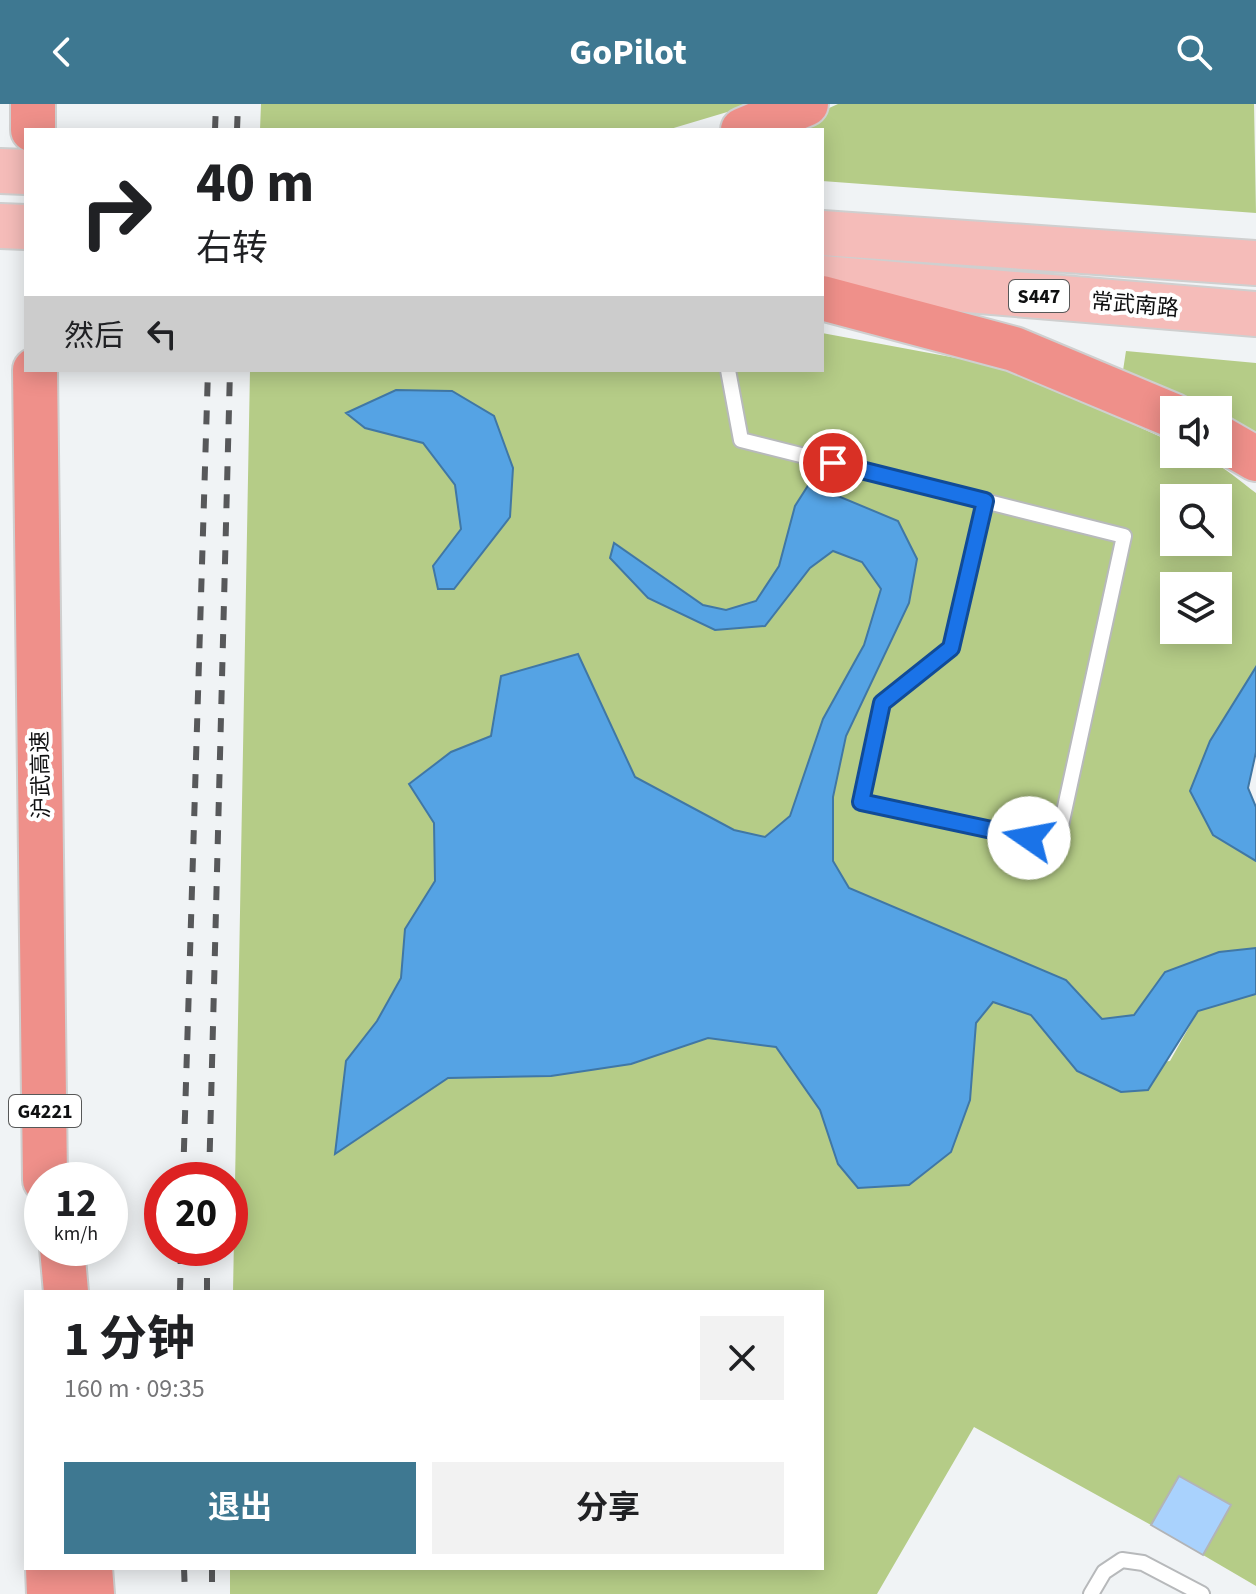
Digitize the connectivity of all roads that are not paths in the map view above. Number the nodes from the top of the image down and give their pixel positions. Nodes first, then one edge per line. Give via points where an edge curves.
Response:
1 (33, 104) edge
2 (806, 104) edge
3 (33, 128) edge
4 (748, 128) edge
5 (0, 171) edge
6 (24, 172) edge
7 (0, 226) edge
8 (24, 227) edge
9 (824, 233) edge
10 (1256, 263) edge
11 (824, 278) edge
12 (824, 299) edge
13 (1256, 314) edge
14 (35, 372) edge
15 (728, 372) edge
16 (1160, 410) edge
17 (1232, 445) edge
18 (1256, 459) edge
19 (985, 501) junction
20 (44, 1041) junction
21 (45, 1162) edge
22 (54, 1162) edge
23 (46, 1266) edge
24 (64, 1266) edge
25 (46, 1290) edge
26 (66, 1290) edge
27 (48, 1570) edge
28 (90, 1570) edge
29 (49, 1594) edge
30 (92, 1594) edge
31 (1091, 1594) edge
32 (1202, 1594) edge

1 - 3 highway
2 - 4 highway
5 - 6 main road
7 - 8 main road
9 - 10 main road, S447
11 - 13 main road, 常武南路 / S447
12 - 16 highway via 1014,349
14 - 20 highway, 沪武高速 / G4221
15 - 19 lane via 741,440
17 - 18 highway
19 - 19 lane via 951,648 882,703 861,802 1057,844 1124,536
20 - 21 highway, 沪武高速 / G4221
20 - 22 highway
23 - 25 highway
24 - 26 highway
27 - 29 highway
28 - 30 highway
31 - 32 lane via 1104,1572 1122,1560 1143,1563

